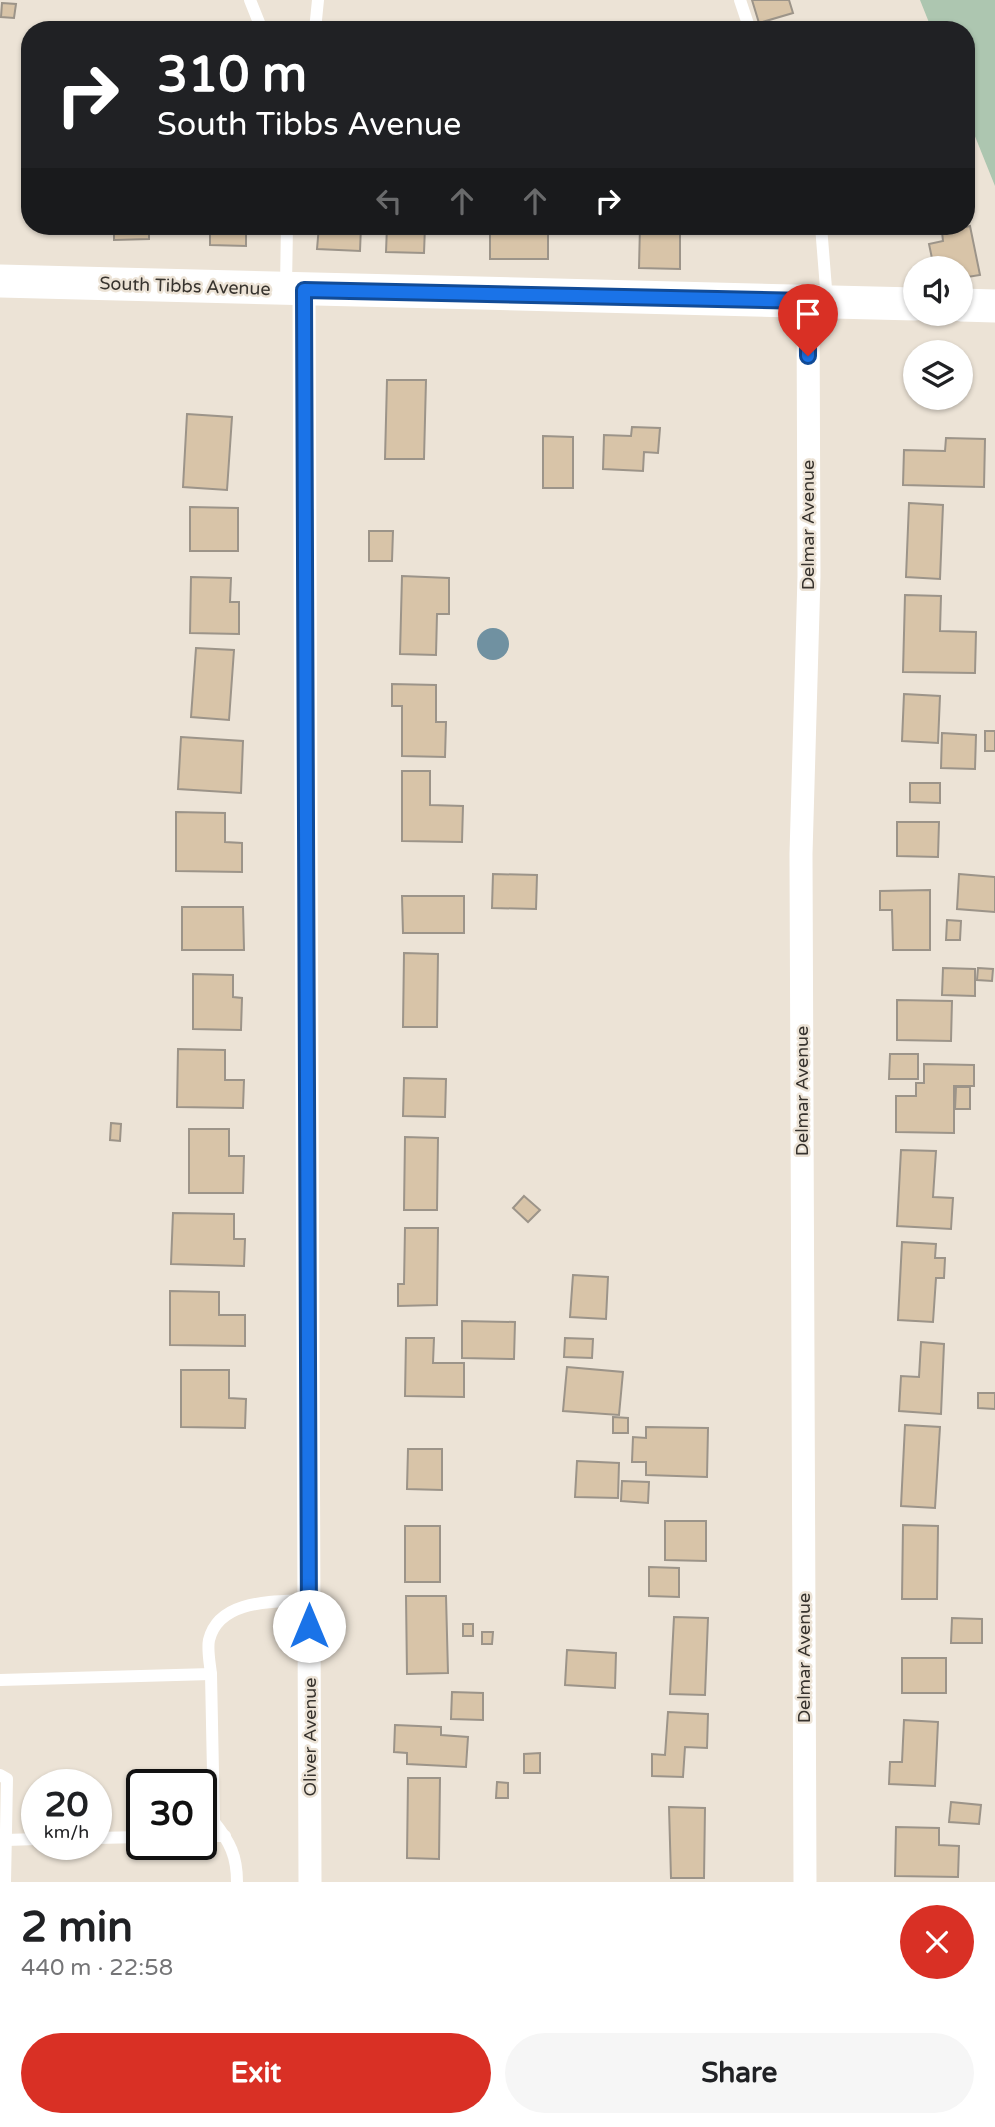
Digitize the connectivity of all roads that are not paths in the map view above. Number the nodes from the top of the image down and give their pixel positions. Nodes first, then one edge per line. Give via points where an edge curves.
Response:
1 (250, 0) edge
2 (318, 0) edge
3 (740, 0) edge
4 (258, 21) edge
5 (315, 21) edge
6 (747, 21) edge
7 (288, 235) edge
8 (821, 235) edge
9 (0, 281) edge
10 (295, 290) junction
11 (818, 301) junction
12 (903, 304) edge
13 (973, 305) edge
14 (995, 306) edge
15 (309, 1601) junction
16 (211, 1674) junction
17 (0, 1680) edge
18 (0, 1775) edge
19 (217, 1836) edge
20 (225, 1836) junction
21 (6, 1839) junction
22 (21, 1839) edge
23 (5, 1882) edge
24 (237, 1882) edge
25 (310, 1882) edge
26 (805, 1882) edge

1 - 4 lane
2 - 5 lane
3 - 6 lane
7 - 10 lane
8 - 11 lane
9 - 10 main road, South Tibbs Avenue
10 - 11 main road, South Tibbs Avenue
10 - 15 street, Oliver Avenue
11 - 12 main road, South Tibbs Avenue
11 - 26 street, Delmar Avenue via 801,854
13 - 14 main road
15 - 16 lane via 241,1607 221,1618 209,1640
15 - 25 street, Oliver Avenue
16 - 17 lane
16 - 20 lane via 214,1822
18 - 21 lane via 7,1779
19 - 20 lane
20 - 24 lane via 237,1861
21 - 22 lane
21 - 23 lane

